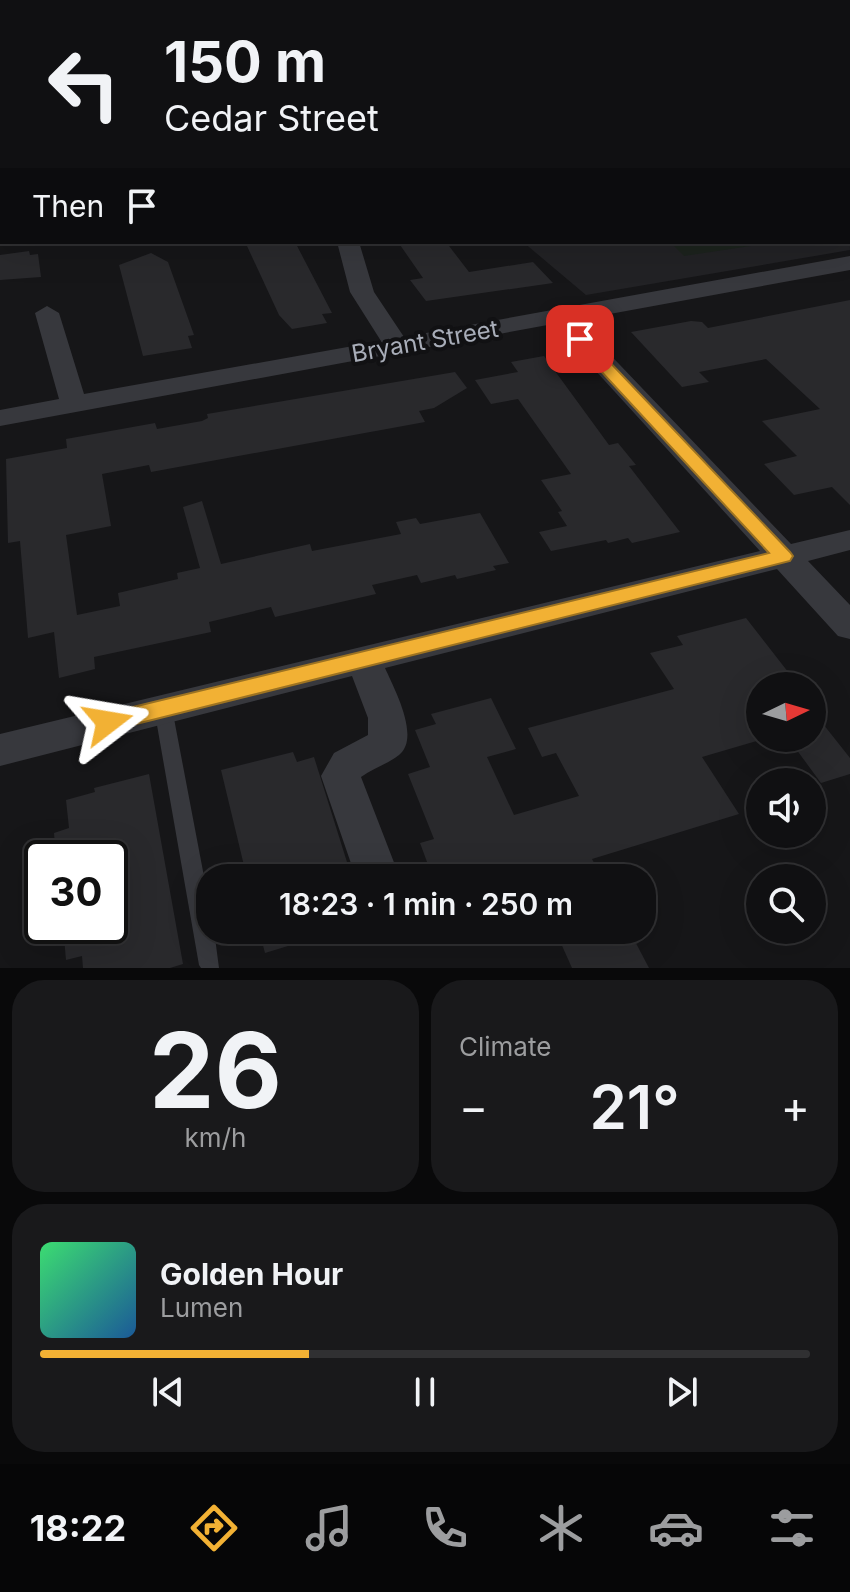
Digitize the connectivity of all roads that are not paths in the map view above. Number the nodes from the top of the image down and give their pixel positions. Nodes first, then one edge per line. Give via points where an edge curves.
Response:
1 (349, 244) edge
2 (850, 263) edge
3 (47, 313) dead end
4 (560, 317) junction
5 (397, 346) junction
6 (74, 405) junction
7 (0, 418) edge
8 (850, 540) edge
9 (783, 556) junction
10 (850, 627) edge
11 (364, 660) junction
12 (163, 708) junction
13 (0, 750) edge
14 (373, 864) edge
15 (210, 965) dead end

1 - 5 street via 362,292
2 - 4 street, Bryant Street
3 - 6 street
4 - 5 street, Bryant Street
4 - 9 street
5 - 6 street, Bryant Street
6 - 7 street, Bryant Street
8 - 9 street
9 - 10 street
9 - 11 street
11 - 12 street
11 - 14 street via 387,718 388,743 348,764 341,776
12 - 13 street
12 - 15 lane

